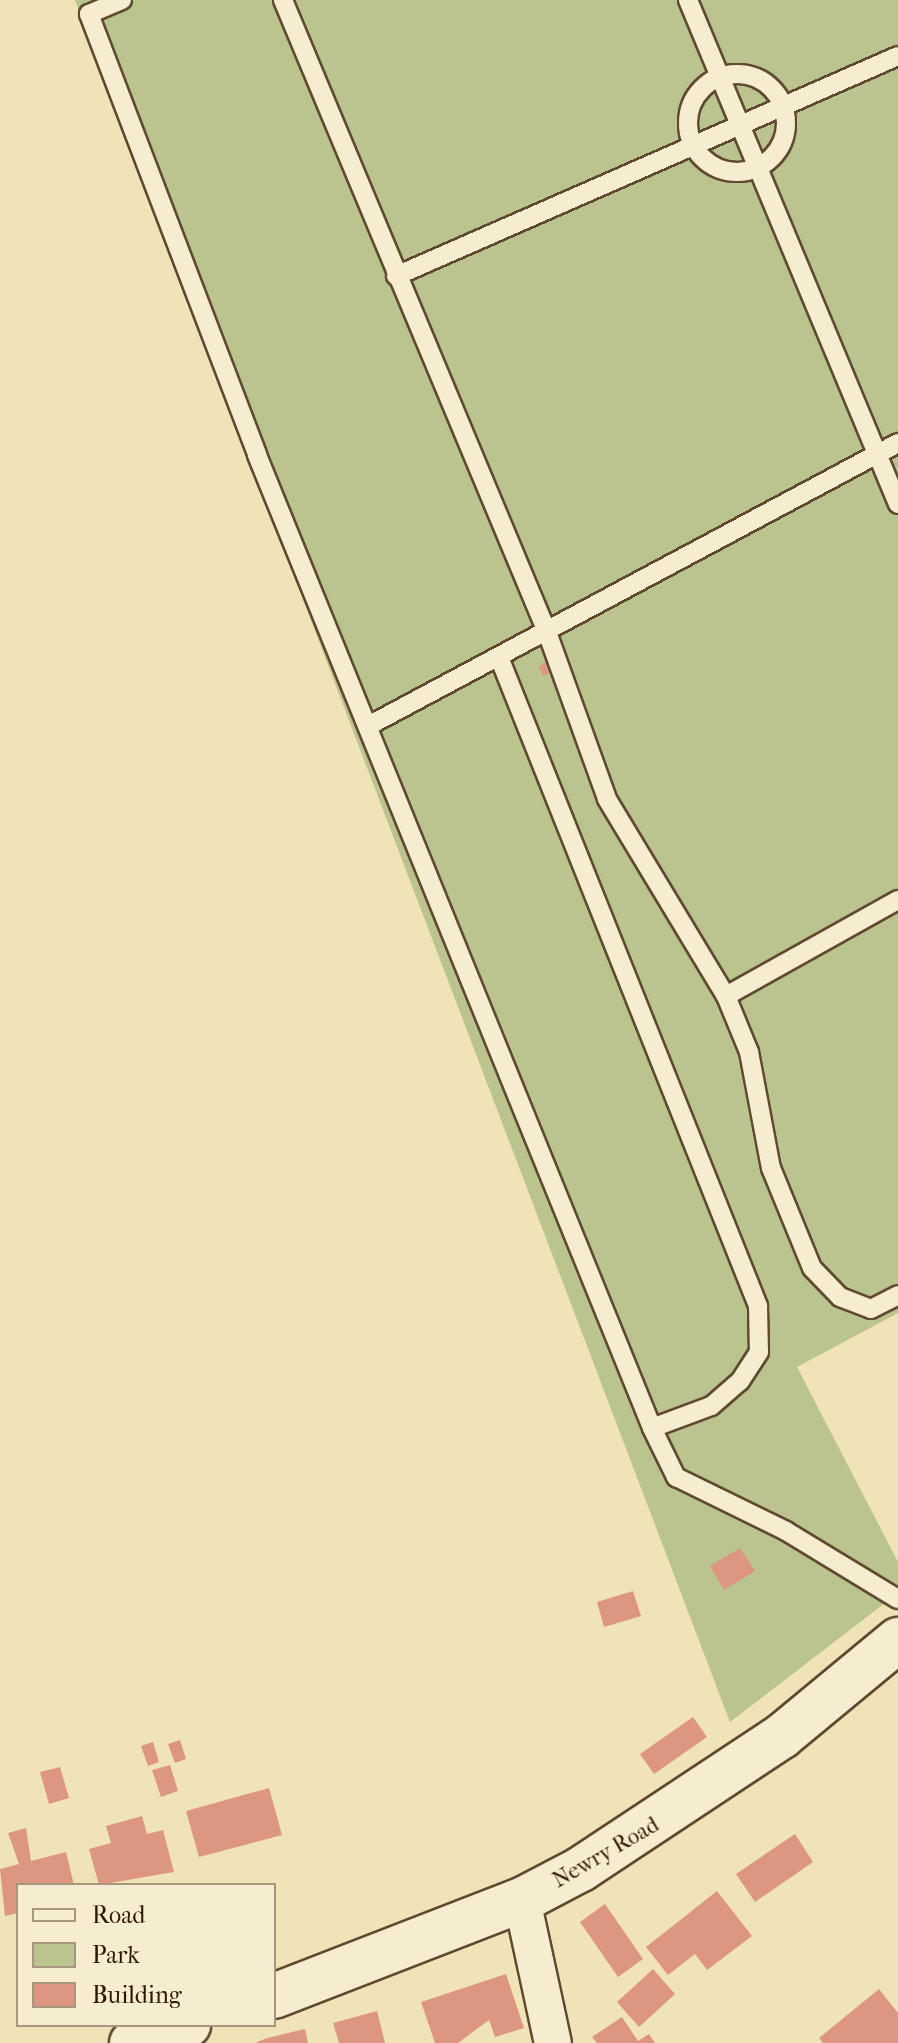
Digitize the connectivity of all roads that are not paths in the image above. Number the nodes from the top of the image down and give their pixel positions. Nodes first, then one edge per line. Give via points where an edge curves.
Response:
1 (122, 0) edge
2 (283, 0) edge
3 (688, 0) edge
4 (898, 56) edge
5 (720, 77) junction
6 (783, 106) junction
7 (738, 125) junction
8 (693, 145) junction
9 (757, 168) junction
10 (396, 276) junction
11 (898, 443) edge
12 (876, 454) junction
13 (898, 504) edge
14 (547, 632) junction
15 (499, 657) junction
16 (368, 726) junction
17 (898, 900) edge
18 (726, 996) junction
19 (898, 1295) edge
20 (652, 1428) junction
21 (898, 1599) edge
22 (898, 1640) edge
23 (522, 1900) junction
24 (276, 1995) edge
25 (182, 2027) edge
26 (132, 2043) edge
27 (553, 2043) edge

1 - 16 lane via 89,14
2 - 10 lane
3 - 5 lane
4 - 6 lane
5 - 6 lane via 764,82
5 - 7 lane
5 - 8 lane via 695,98
6 - 7 lane
6 - 9 lane via 779,149
7 - 8 lane
7 - 9 lane
8 - 9 lane via 728,171
8 - 10 lane
9 - 12 lane
10 - 14 lane
11 - 12 lane
12 - 13 lane
12 - 14 lane
14 - 15 lane
14 - 18 lane via 607,799
15 - 16 lane
15 - 20 lane via 758,1306 759,1352 740,1381 711,1406
16 - 20 lane
17 - 18 lane
18 - 19 lane via 749,1052 771,1168 812,1268 840,1297 871,1309
20 - 21 lane via 676,1477 786,1531
22 - 23 main road, Newry Road via 782,1736 648,1829
23 - 24 main road, Newry Road
23 - 27 street
25 - 26 main road

